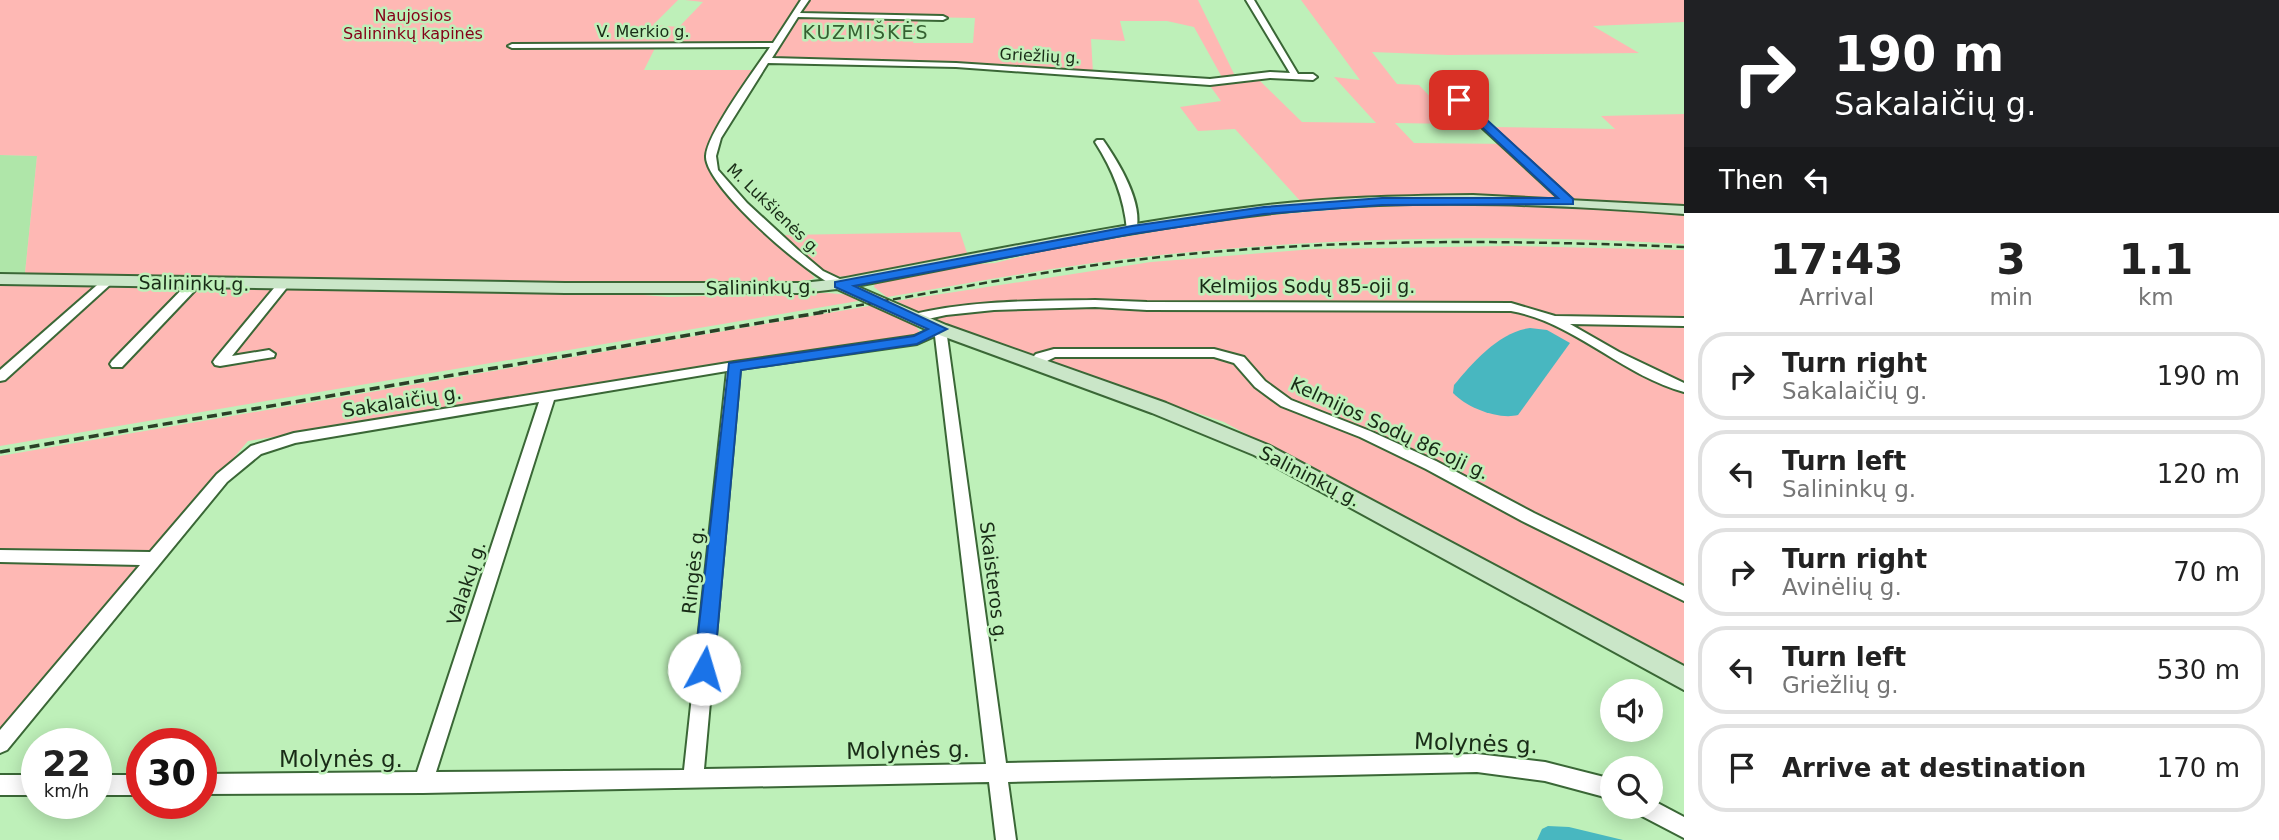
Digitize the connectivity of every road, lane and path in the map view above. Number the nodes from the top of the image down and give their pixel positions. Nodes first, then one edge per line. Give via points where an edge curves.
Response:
1 (805, 0) edge
2 (1250, 0) edge
3 (795, 15) junction
4 (943, 18) dead end
5 (775, 45) junction
6 (512, 46) dead end
7 (764, 60) junction
8 (1295, 75) junction
9 (1313, 77) dead end
10 (1441, 85) dead end
11 (1100, 142) dead end
12 (1569, 202) junction
13 (1684, 210) edge
14 (1132, 230) junction
15 (0, 279) edge
16 (108, 281) junction
17 (195, 283) junction
18 (840, 284) junction
19 (283, 285) junction
20 (914, 318) junction
21 (1551, 320) junction
22 (1684, 322) edge
23 (940, 329) junction
24 (269, 354) dead end
25 (117, 364) dead end
26 (1033, 364) junction
27 (734, 366) junction
28 (0, 377) edge
29 (1684, 388) edge
30 (548, 396) junction
31 (0, 556) edge
32 (156, 559) junction
33 (1684, 594) edge
34 (1684, 679) edge
35 (1, 743) edge
36 (998, 773) junction
37 (693, 779) junction
38 (422, 783) junction
39 (217, 784) edge
40 (0, 785) edge
41 (21, 785) edge
42 (1600, 785) edge
43 (1663, 817) edge
44 (1684, 828) edge
45 (1006, 840) edge

1 - 3 street, M. Lukšienės g.
2 - 8 street
3 - 4 street
3 - 5 street, M. Lukšienės g.
5 - 6 street, V. Merkio g.
5 - 7 street, M. Lukšienės g.
7 - 8 street, Griežlių g. via 956,65 1210,82
7 - 18 street, M. Lukšienės g. via 713,143 712,168 717,178 809,264
8 - 9 street, Griežlių g.
10 - 12 street
11 - 14 street via 1129,196
12 - 13 main road
12 - 14 main road via 1382,201 1264,210
14 - 18 main road
15 - 16 main road, Salininkų g.
16 - 17 main road, Salininkų g.
16 - 28 street
17 - 19 main road, Salininkų g.
17 - 25 street
18 - 19 main road, Salininkų g. via 757,289
18 - 20 main road, Salininkų g.
19 - 24 street via 220,362
20 - 21 street, Kelmijos Sodų 85-oji g. via 983,306 1090,303 1511,307
20 - 23 main road, Salininkų g.
21 - 22 street
21 - 29 street, Kelmijos Sodų 85-oji g.
23 - 26 main road, Salininkų g.
23 - 27 street, Sakalaičių g. via 917,340
23 - 36 street, Skaisteros g.
26 - 33 street, Kelmijos Sodų 86-oji g. via 1054,353 1231,356 1286,402 1431,465
26 - 34 main road, Salininkų g. via 1261,450
27 - 30 street, Sakalaičių g.
27 - 37 street, Ringės g.
30 - 32 street, Sakalaičių g. via 294,438 256,450 222,478
30 - 38 street, Valakų g.
31 - 32 street
32 - 35 street, Sakalaičių g.
36 - 37 street, Molynės g.
36 - 42 street, Molynės g. via 1477,763 1571,775
36 - 45 street, Skaisteros g.
37 - 38 street, Molynės g.
38 - 39 street, Molynės g.
40 - 41 street
43 - 44 street

